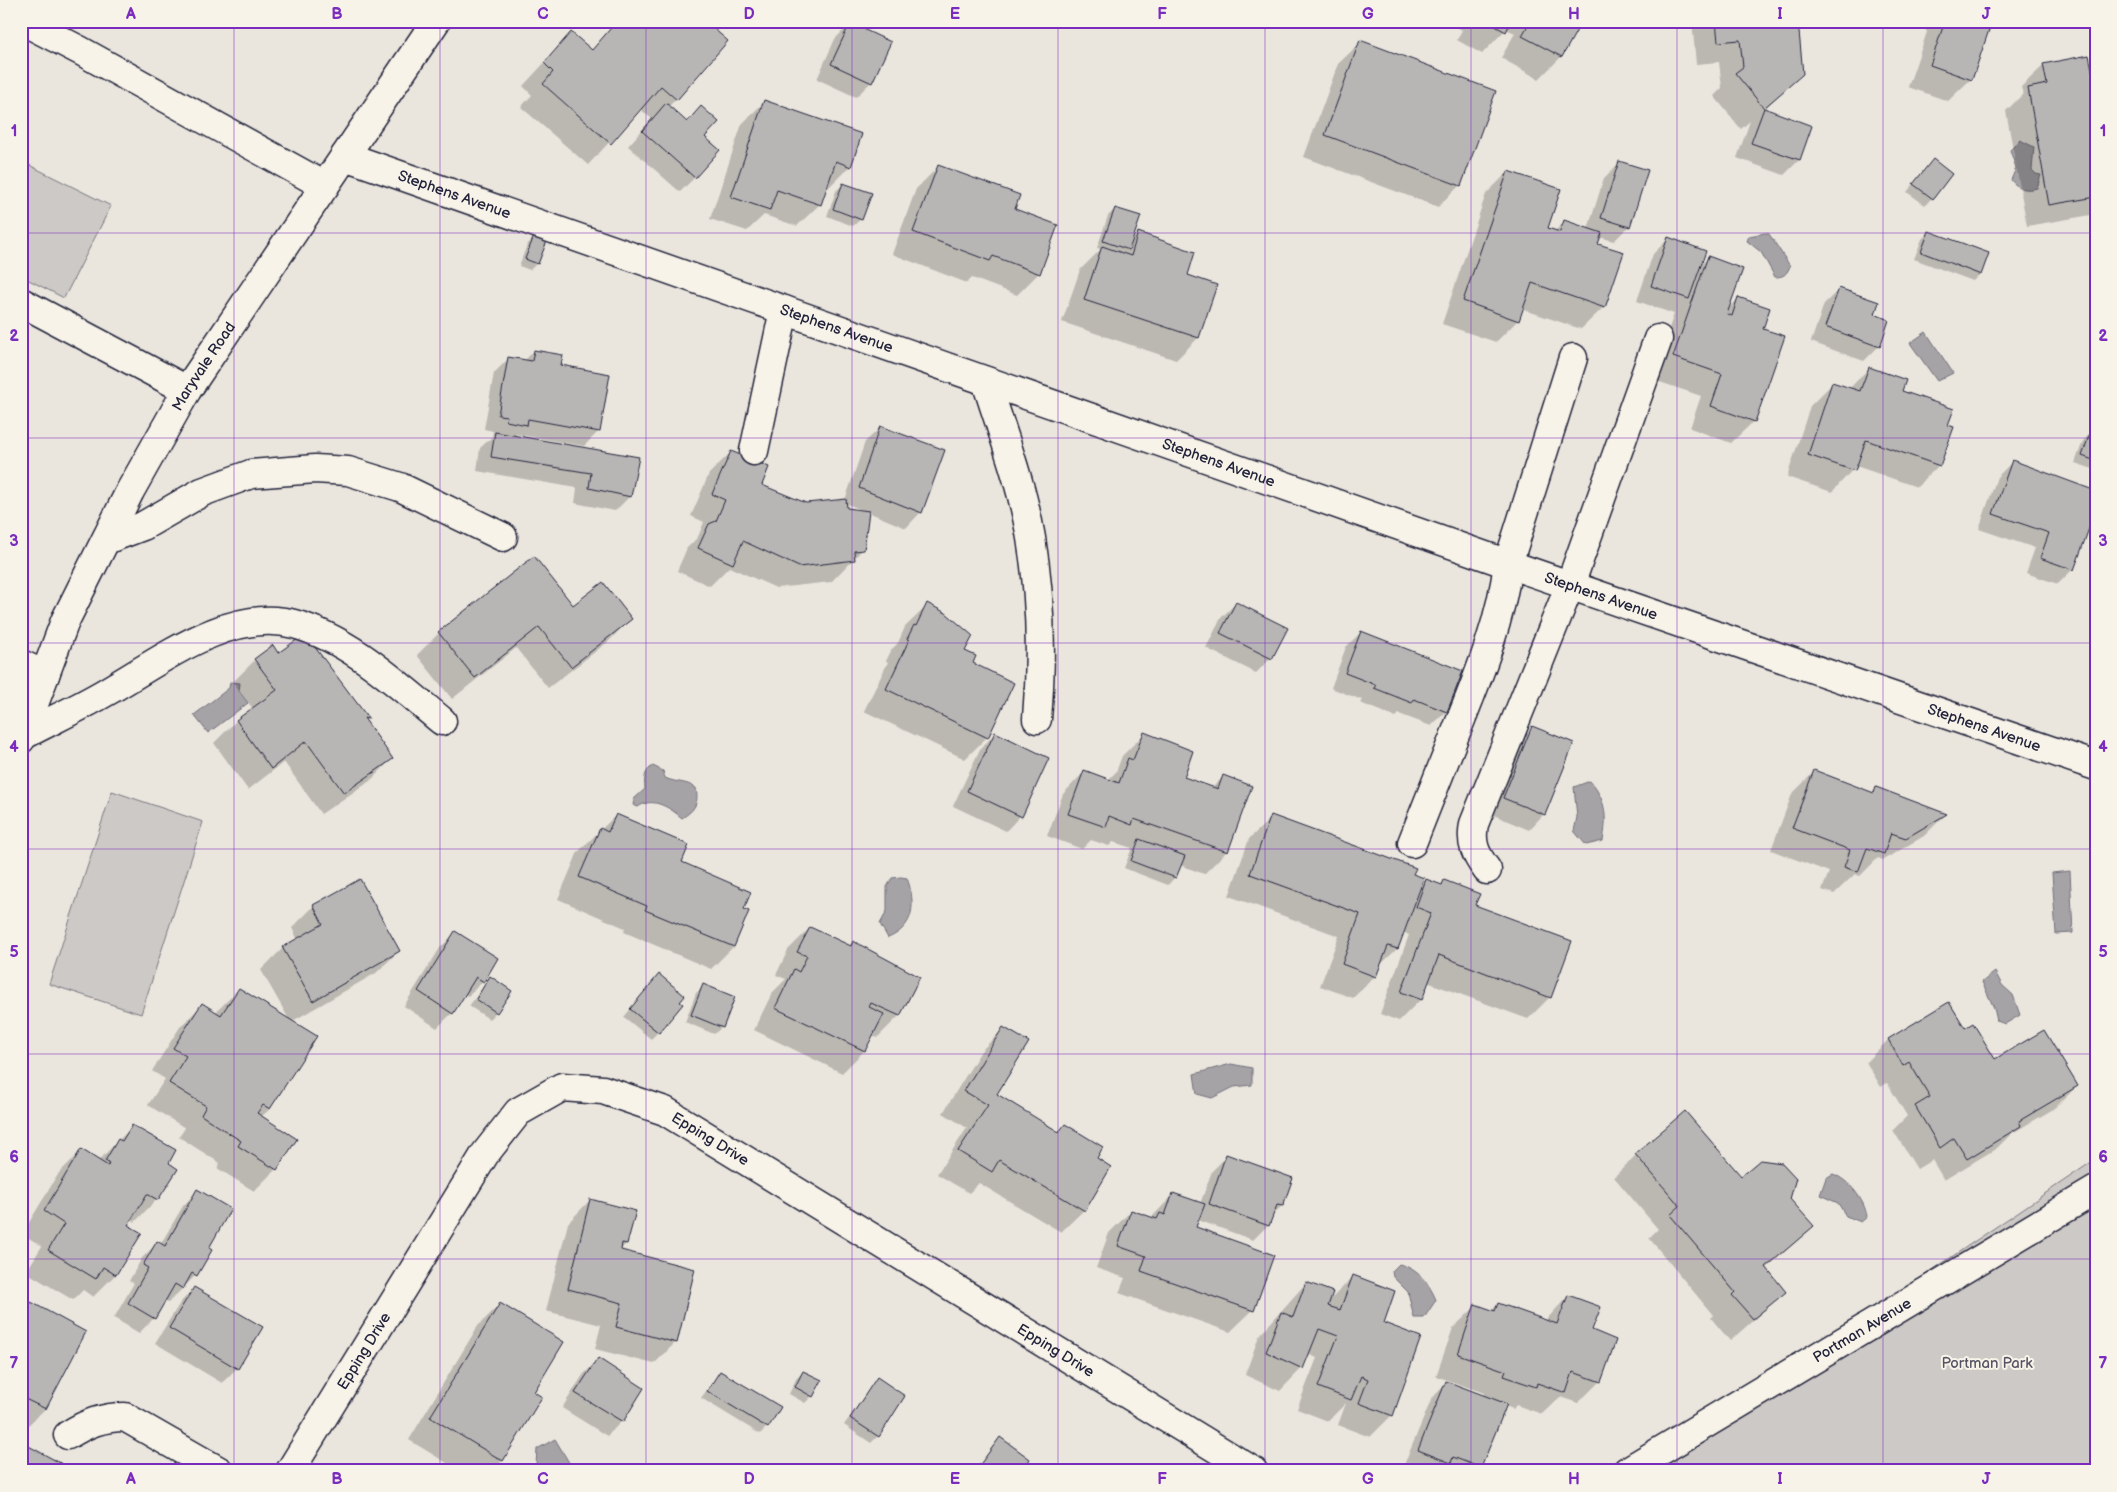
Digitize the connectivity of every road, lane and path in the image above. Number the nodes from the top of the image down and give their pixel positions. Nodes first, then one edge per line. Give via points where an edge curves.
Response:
1 (23, 21) edge
2 (436, 21) edge
3 (345, 156) junction
4 (324, 186) junction
5 (21, 302) edge
6 (784, 310) junction
7 (1658, 339) dead end
8 (1573, 358) dead end
9 (986, 381) junction
10 (187, 390) junction
11 (754, 450) dead end
12 (503, 537) dead end
13 (106, 540) junction
14 (1508, 564) junction
15 (1570, 585) junction
16 (33, 670) edge
17 (1037, 719) dead end
18 (442, 721) dead end
19 (22, 737) edge
20 (2096, 766) edge
21 (1412, 843) dead end
22 (1487, 870) dead end
23 (2096, 1190) edge
24 (68, 1435) dead end
25 (219, 1471) edge
26 (290, 1471) edge
27 (1253, 1471) edge
28 (1627, 1471) edge

1 - 4 street
2 - 3 street, Maryvale Road
3 - 4 street, Maryvale Road
3 - 6 street, Stephens Avenue
4 - 10 street, Maryvale Road
5 - 10 street
6 - 9 street, Stephens Avenue
6 - 11 street
7 - 15 street
8 - 14 street
9 - 14 street, Stephens Avenue
9 - 17 street via 1031,537 1041,663
10 - 13 street, Maryvale Road
12 - 13 street via 400,487 348,471 315,469 251,474 202,492 144,526
13 - 16 street, Maryvale Road via 65,621
14 - 15 street, Stephens Avenue
14 - 21 street via 1504,598 1494,632
15 - 20 street, Stephens Avenue
15 - 22 street via 1474,824 1475,853
16 - 19 street, Maryvale Road
18 - 19 street via 362,657 295,624 273,621 232,627 207,635
23 - 28 street, Portman Avenue
24 - 25 street via 94,1421 125,1417
26 - 27 street, Epping Drive via 485,1154 518,1112 562,1087 602,1090 665,1111

